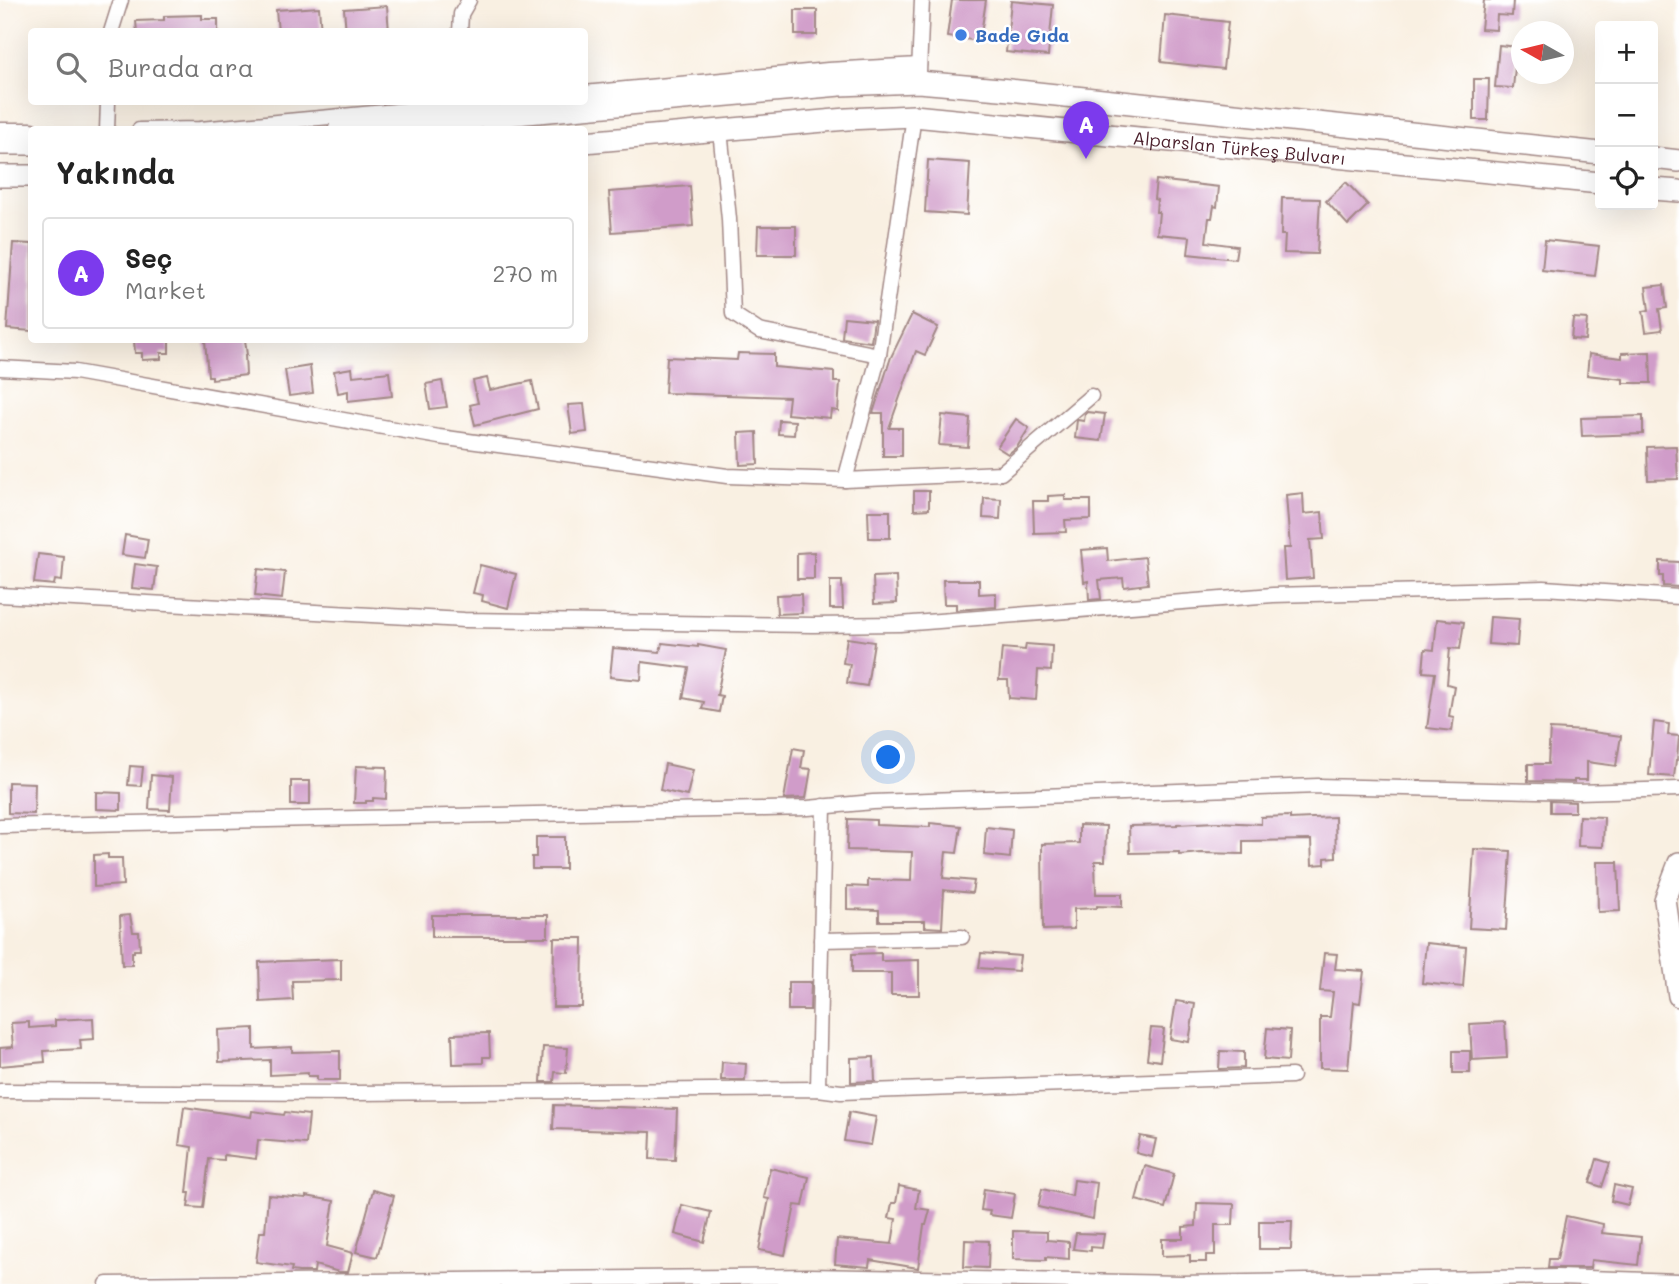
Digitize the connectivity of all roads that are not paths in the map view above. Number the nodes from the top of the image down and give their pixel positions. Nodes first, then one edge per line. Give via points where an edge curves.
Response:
1 (121, 0) edge
2 (469, 0) edge
3 (922, 0) edge
4 (112, 28) edge
5 (460, 28) edge
6 (919, 73) junction
7 (588, 93) edge
8 (588, 99) edge
9 (108, 105) edge
10 (488, 105) edge
11 (914, 116) junction
12 (107, 126) edge
13 (236, 126) edge
14 (363, 126) edge
15 (0, 130) edge
16 (28, 130) edge
17 (720, 130) junction
18 (588, 142) edge
19 (0, 144) edge
20 (28, 144) edge
21 (1595, 152) edge
22 (1658, 159) edge
23 (1679, 161) edge
24 (0, 176) edge
25 (28, 176) edge
26 (1595, 183) edge
27 (1658, 189) edge
28 (1679, 191) edge
29 (879, 355) junction
30 (0, 369) edge
31 (1091, 396) dead end
32 (845, 480) junction
33 (0, 595) edge
34 (1679, 597) edge
35 (1679, 789) edge
36 (824, 806) junction
37 (0, 826) edge
38 (1679, 863) edge
39 (961, 937) dead end
40 (821, 940) junction
41 (1679, 990) edge
42 (1292, 1076) dead end
43 (818, 1089) junction
44 (0, 1091) edge
45 (1679, 1281) edge
46 (1408, 1282) edge
47 (1269, 1283) edge
48 (107, 1284) edge

1 - 4 street
2 - 5 street
3 - 6 street
6 - 7 street via 828,70
6 - 8 main road via 826,86
6 - 21 main road via 1014,90
9 - 12 street
10 - 13 street
10 - 14 main road
11 - 17 main road, Alparslan Türkeş Bulvarı
11 - 26 main road, Alparslan Türkeş Bulvarı
11 - 29 street
15 - 16 street
17 - 18 main road, Alparslan Türkeş Bulvarı
17 - 29 street via 733,314 759,331
19 - 20 main road
22 - 23 main road
24 - 25 main road
27 - 28 main road
29 - 32 street
30 - 32 street via 75,372 439,437 727,476
31 - 32 street via 1001,473
33 - 34 street via 464,620 813,625 900,624 1273,595 1544,588
35 - 36 street via 1578,792 1318,786
36 - 37 street
36 - 40 street
38 - 41 main road via 1665,900
39 - 40 street
40 - 43 street
42 - 43 street via 841,1092
43 - 44 street
45 - 46 street via 1557,1277
46 - 47 street
47 - 48 street via 809,1276

